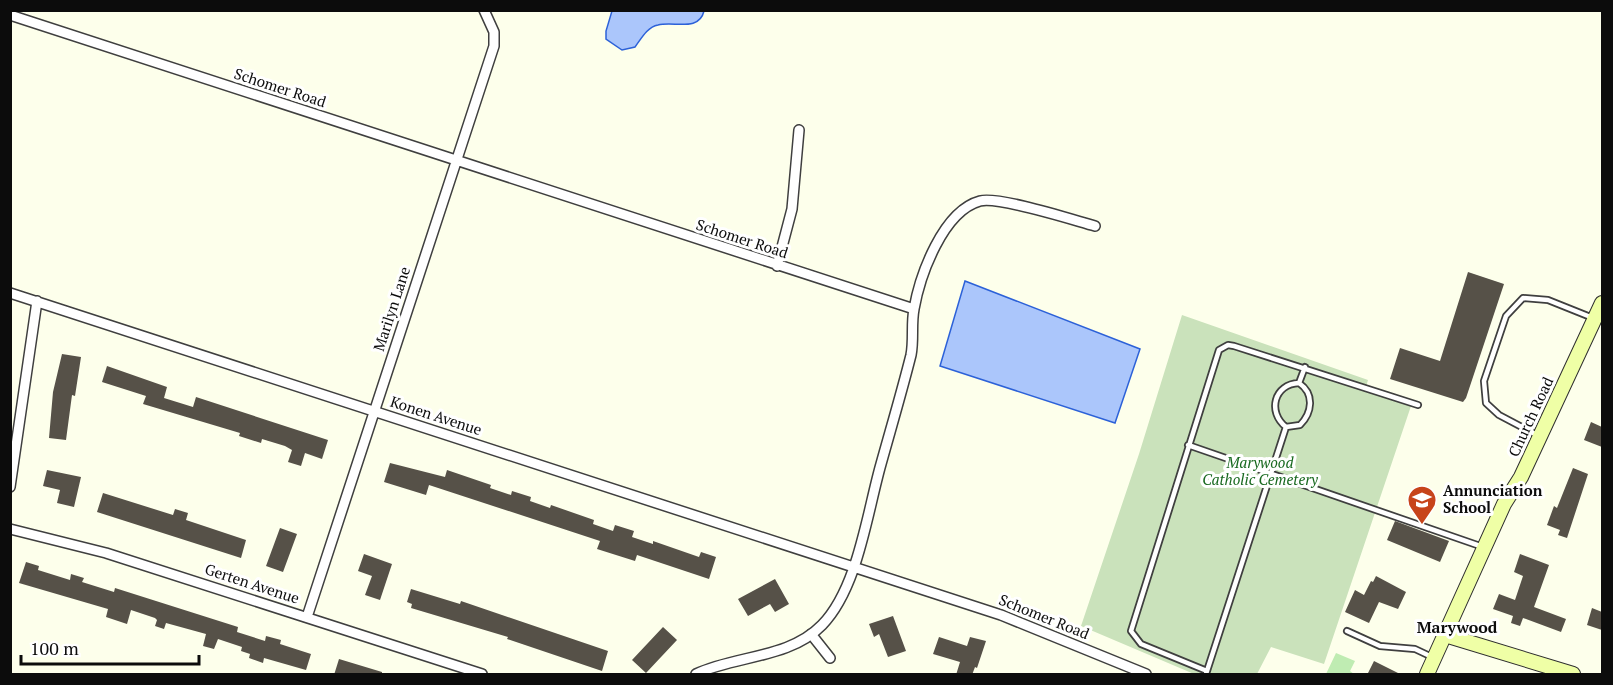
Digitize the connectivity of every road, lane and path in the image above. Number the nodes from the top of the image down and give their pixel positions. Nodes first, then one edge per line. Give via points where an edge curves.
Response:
1 (484, 10) edge
2 (10, 15) edge
3 (799, 130) dead end
4 (455, 161) junction
5 (1095, 226) dead end
6 (777, 266) junction
7 (10, 293) edge
8 (37, 302) junction
9 (1602, 303) edge
10 (914, 309) junction
11 (1595, 319) junction
12 (1305, 367) junction
13 (1299, 383) junction
14 (1418, 405) dead end
15 (375, 412) junction
16 (1286, 427) junction
17 (1540, 437) junction
18 (1188, 445) junction
19 (1271, 473) junction
20 (10, 487) edge
21 (10, 529) edge
22 (1485, 548) junction
23 (853, 568) junction
24 (307, 617) junction
25 (1347, 632) dead end
26 (811, 634) junction
27 (1444, 635) junction
28 (830, 658) dead end
29 (1435, 658) junction
30 (1207, 673) edge
31 (482, 675) edge
32 (696, 675) edge
33 (1146, 675) edge
34 (1427, 675) edge
35 (1573, 675) edge

1 - 4 street, Marilyn Lane via 494,32 494,46
2 - 4 street, Schomer Road
3 - 6 street via 792,209
4 - 6 street, Schomer Road
4 - 15 street, Marilyn Lane
5 - 10 street via 1009,204 981,201 960,213 943,231
6 - 10 street, Schomer Road
7 - 8 street, Konen Avenue
8 - 15 street, Konen Avenue
8 - 20 street
9 - 11 street, Church Road
10 - 23 street via 911,352
11 - 17 street, Church Road
11 - 17 lane via 1548,300 1523,298 1506,316 1484,381 1486,403 1499,415
12 - 13 lane
12 - 14 lane
12 - 18 lane via 1223,346 1216,356
13 - 16 lane via 1288,384 1275,401 1276,415
13 - 16 lane via 1306,390 1310,412 1300,425
15 - 23 street, Konen Avenue
15 - 24 street, Marilyn Lane
16 - 19 lane
17 - 22 street, Church Road
18 - 19 lane
18 - 30 lane via 1131,631 1141,644
19 - 22 lane
19 - 30 lane
21 - 24 street, Gerten Avenue via 106,553
22 - 27 street, Church Road
23 - 26 street via 835,609
23 - 33 street, Schomer Road via 1001,615
24 - 31 street, Gerten Avenue
25 - 29 lane via 1380,646 1415,649
26 - 28 street
26 - 32 street via 774,652 723,663
27 - 29 street, Church Road
27 - 35 street
29 - 34 street, Church Road

